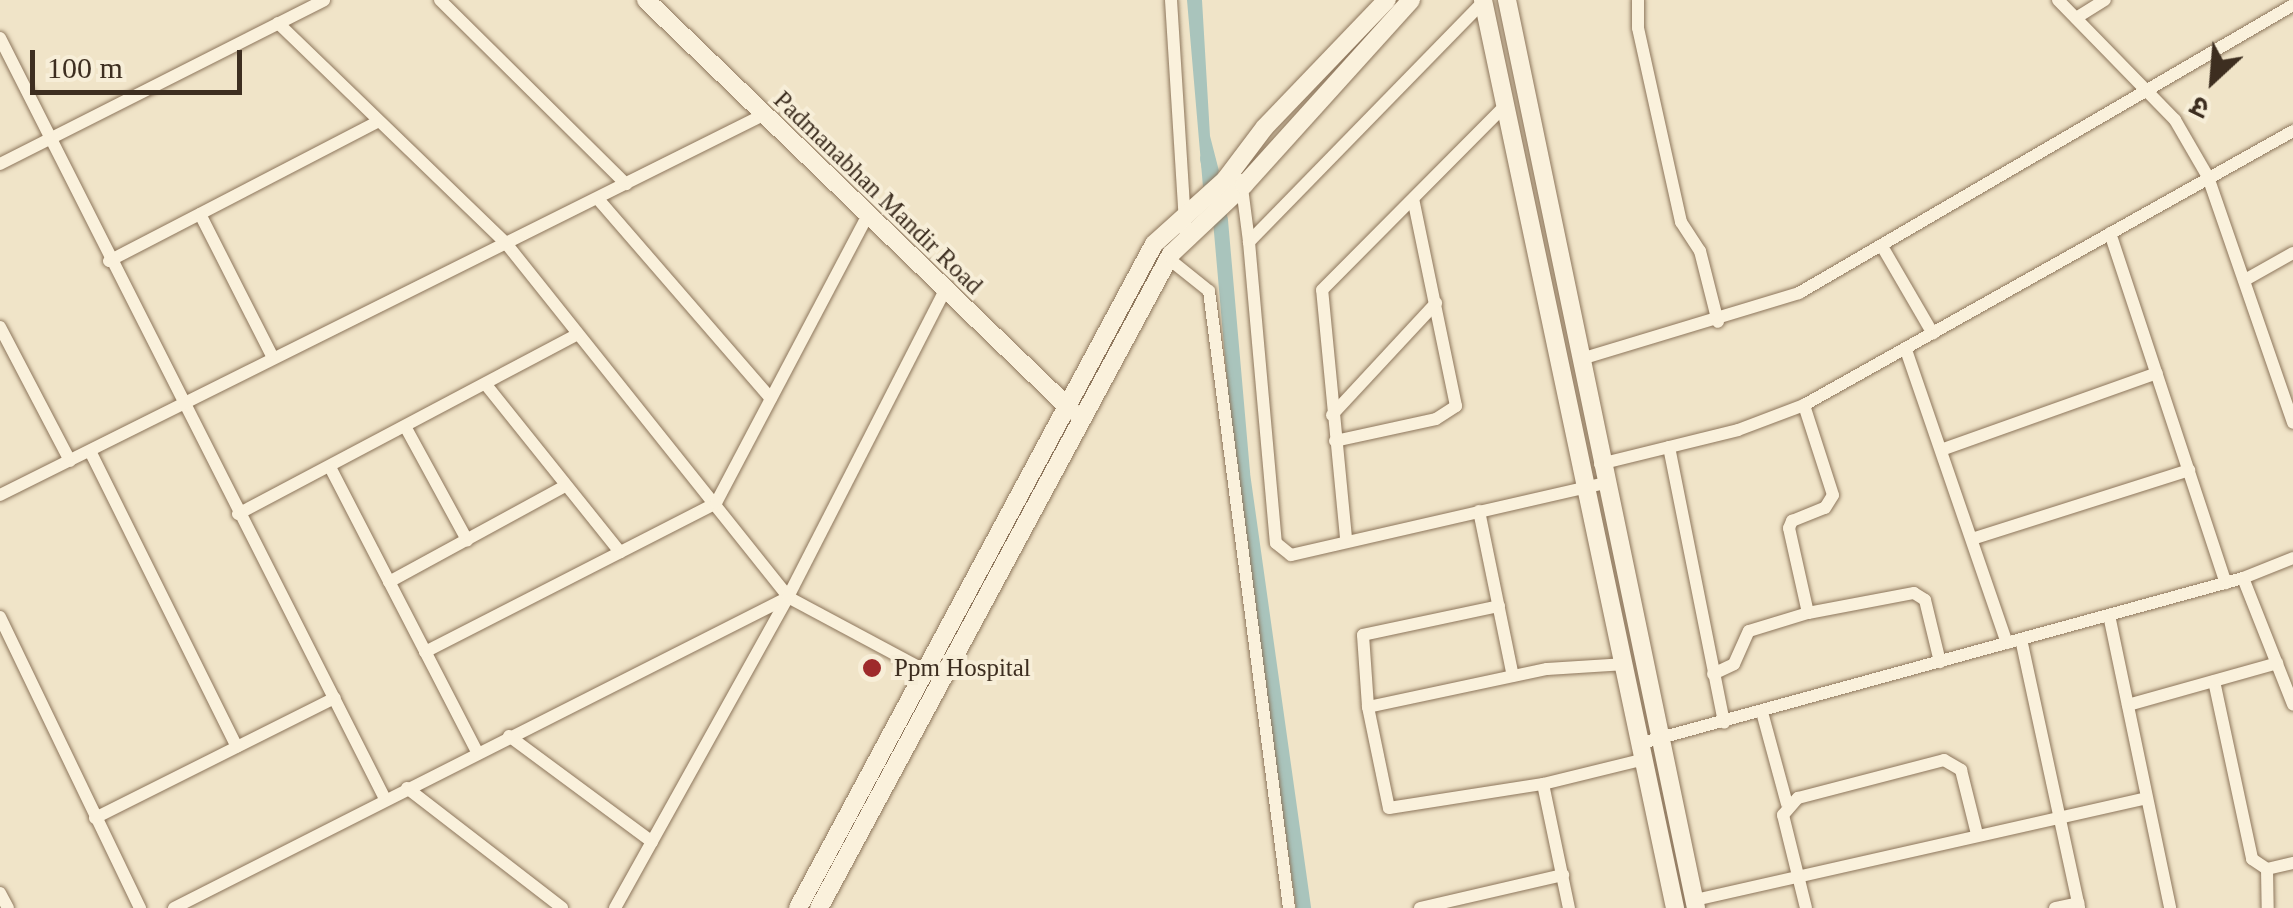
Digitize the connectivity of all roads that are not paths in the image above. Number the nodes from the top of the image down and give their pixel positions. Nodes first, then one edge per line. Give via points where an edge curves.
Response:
1 (324, 0) edge
2 (440, 0) edge
3 (646, 0) edge
4 (1171, 0) edge
5 (1387, 0) edge
6 (1411, 0) edge
7 (1507, 0) edge
8 (1638, 0) edge
9 (2058, 0) edge
10 (2105, 0) edge
11 (1484, 1) edge
12 (2293, 5) edge
13 (2076, 18) junction
14 (278, 23) junction
15 (0, 38) edge
16 (2150, 90) junction
17 (1503, 108) junction
18 (760, 116) junction
19 (378, 122) junction
20 (2293, 131) edge
21 (49, 140) junction
22 (0, 164) edge
23 (2208, 177) junction
24 (1234, 182) junction
25 (626, 184) junction
26 (598, 199) junction
27 (1413, 199) junction
28 (200, 214) junction
29 (866, 217) junction
30 (1184, 231) junction
31 (2110, 233) junction
32 (505, 242) junction
33 (1249, 242) junction
34 (1883, 248) junction
35 (2293, 253) edge
36 (1169, 259) junction
37 (110, 261) junction
38 (2246, 280) junction
39 (944, 292) junction
40 (1436, 303) junction
41 (1718, 322) junction
42 (0, 327) edge
43 (1933, 334) junction
44 (576, 336) junction
45 (1906, 350) junction
46 (272, 358) junction
47 (1581, 360) junction
48 (2156, 373) junction
49 (487, 386) junction
50 (771, 398) junction
51 (184, 405) junction
52 (1804, 405) junction
53 (1073, 412) junction
54 (1332, 416) junction
55 (2293, 422) edge
56 (406, 428) junction
57 (1335, 441) junction
58 (1669, 447) junction
59 (1940, 450) junction
60 (90, 451) junction
61 (70, 461) junction
62 (1600, 464) junction
63 (331, 470) junction
64 (2188, 470) junction
65 (1597, 485) junction
66 (566, 486) junction
67 (0, 495) edge
68 (716, 504) junction
69 (1478, 511) junction
70 (238, 514) junction
71 (1346, 538) junction
72 (1972, 539) junction
73 (466, 540) junction
74 (620, 552) junction
75 (2293, 558) edge
76 (2243, 578) junction
77 (389, 582) junction
78 (2226, 583) junction
79 (788, 597) junction
80 (1499, 606) junction
81 (1808, 613) junction
82 (2109, 614) junction
83 (0, 617) edge
84 (2014, 641) junction
85 (425, 652) junction
86 (1940, 662) junction
87 (2277, 663) junction
88 (1626, 664) junction
89 (1714, 674) junction
90 (933, 675) junction
91 (1512, 676) junction
92 (2214, 681) junction
93 (335, 698) junction
94 (2293, 704) edge
95 (1368, 706) junction
96 (2128, 706) junction
97 (1762, 712) junction
98 (1724, 723) junction
99 (508, 736) junction
100 (237, 747) junction
101 (1649, 747) junction
102 (477, 752) junction
103 (1543, 784) junction
104 (406, 788) junction
105 (2148, 798) junction
106 (385, 799) junction
107 (1787, 804) junction
108 (2060, 816) junction
109 (95, 818) junction
110 (1977, 834) junction
111 (652, 842) junction
112 (2293, 863) edge
113 (2267, 869) junction
114 (1563, 874) junction
115 (1798, 874) junction
116 (0, 894) edge
117 (1696, 904) edge
118 (2079, 906) edge
119 (8, 908) edge
120 (140, 908) edge
121 (174, 908) edge
122 (562, 908) edge
123 (614, 908) edge
124 (798, 908) edge
125 (819, 908) edge
126 (1289, 908) edge
127 (1420, 908) edge
128 (1570, 908) edge
129 (1675, 908) edge
130 (1806, 908) edge
131 (2055, 908) edge
132 (2170, 908) edge
133 (2268, 908) edge

1 - 14 street
2 - 25 street
3 - 18 street, Padmanabhan Mandir Road
4 - 30 street
5 - 24 street via 1265,127
6 - 24 street
7 - 47 street
8 - 41 street via 1638,28 1681,222 1700,251
9 - 13 street
10 - 13 street
11 - 17 street
11 - 33 street
12 - 16 street
13 - 16 street
14 - 19 street
14 - 21 street
15 - 21 street
16 - 23 street
16 - 34 street
17 - 27 street
17 - 65 street
18 - 25 street
18 - 29 street, Padmanabhan Mandir Road
19 - 28 street
19 - 32 street
20 - 23 street
21 - 22 street
21 - 37 street
23 - 31 street
23 - 38 street
24 - 30 street via 1201,204
24 - 30 street via 1204,225
24 - 33 street
25 - 26 street
26 - 32 street
26 - 50 street
27 - 40 street
27 - 54 street via 1322,290
28 - 37 street
28 - 46 street
29 - 39 street, Padmanabhan Mandir Road
29 - 50 street
30 - 36 street
30 - 53 street via 1154,244
31 - 43 street
31 - 48 street
32 - 44 street
32 - 46 street
33 - 71 street via 1276,543 1291,555
34 - 41 street via 1799,293
34 - 43 street
35 - 38 street
36 - 53 street
36 - 126 street via 1209,292
37 - 51 street
38 - 55 street
39 - 53 street, Padmanabhan Mandir Road
39 - 79 street
40 - 54 street
40 - 57 street via 1456,406 1436,419
41 - 47 street
42 - 61 street
43 - 45 street
44 - 49 street
44 - 68 street
45 - 52 street
45 - 59 street
46 - 51 street
47 - 62 street
48 - 59 street
48 - 64 street
49 - 56 street
49 - 66 street
50 - 68 street
51 - 60 street
51 - 70 street
52 - 58 street
52 - 81 street via 1833,495 1826,508 1789,528
53 - 90 street
54 - 57 street
56 - 63 street
56 - 73 street
57 - 71 street
58 - 62 street
58 - 89 street
59 - 72 street
60 - 61 street
60 - 100 street
61 - 67 street
62 - 65 street
63 - 70 street
63 - 77 street
64 - 72 street
64 - 78 street
65 - 69 street
65 - 88 street
65 - 101 street
66 - 73 street
66 - 74 street
68 - 74 street
68 - 79 street
69 - 71 street
69 - 80 street
70 - 93 street
72 - 84 street
73 - 77 street
74 - 85 street
75 - 76 street
76 - 78 street
76 - 87 street
77 - 85 street
78 - 82 street
79 - 90 street
79 - 99 street
79 - 111 street
80 - 91 street
80 - 95 street via 1368,630 1362,640
81 - 86 street via 1914,593 1925,600
81 - 89 street via 1749,631 1734,664
82 - 84 street
82 - 96 street
83 - 109 street
84 - 86 street
84 - 108 street
85 - 102 street
86 - 97 street
87 - 92 street
87 - 94 street
88 - 91 street
88 - 101 street
89 - 98 street
90 - 124 street
90 - 125 street
91 - 95 street
92 - 96 street
92 - 113 street via 2252,860
93 - 100 street
93 - 106 street
95 - 103 street via 1390,808
96 - 105 street
97 - 98 street
97 - 107 street
98 - 101 street
99 - 102 street
99 - 111 street
100 - 109 street
101 - 103 street
101 - 117 street
101 - 129 street
102 - 104 street
103 - 114 street
104 - 106 street
104 - 122 street
105 - 108 street
105 - 132 street
106 - 121 street
107 - 110 street via 1944,760 1960,770
107 - 115 street via 1783,816
108 - 110 street
108 - 118 street
109 - 120 street
110 - 115 street
111 - 123 street
112 - 113 street
113 - 133 street
114 - 127 street
114 - 128 street
115 - 117 street
115 - 130 street
116 - 119 street
118 - 131 street

